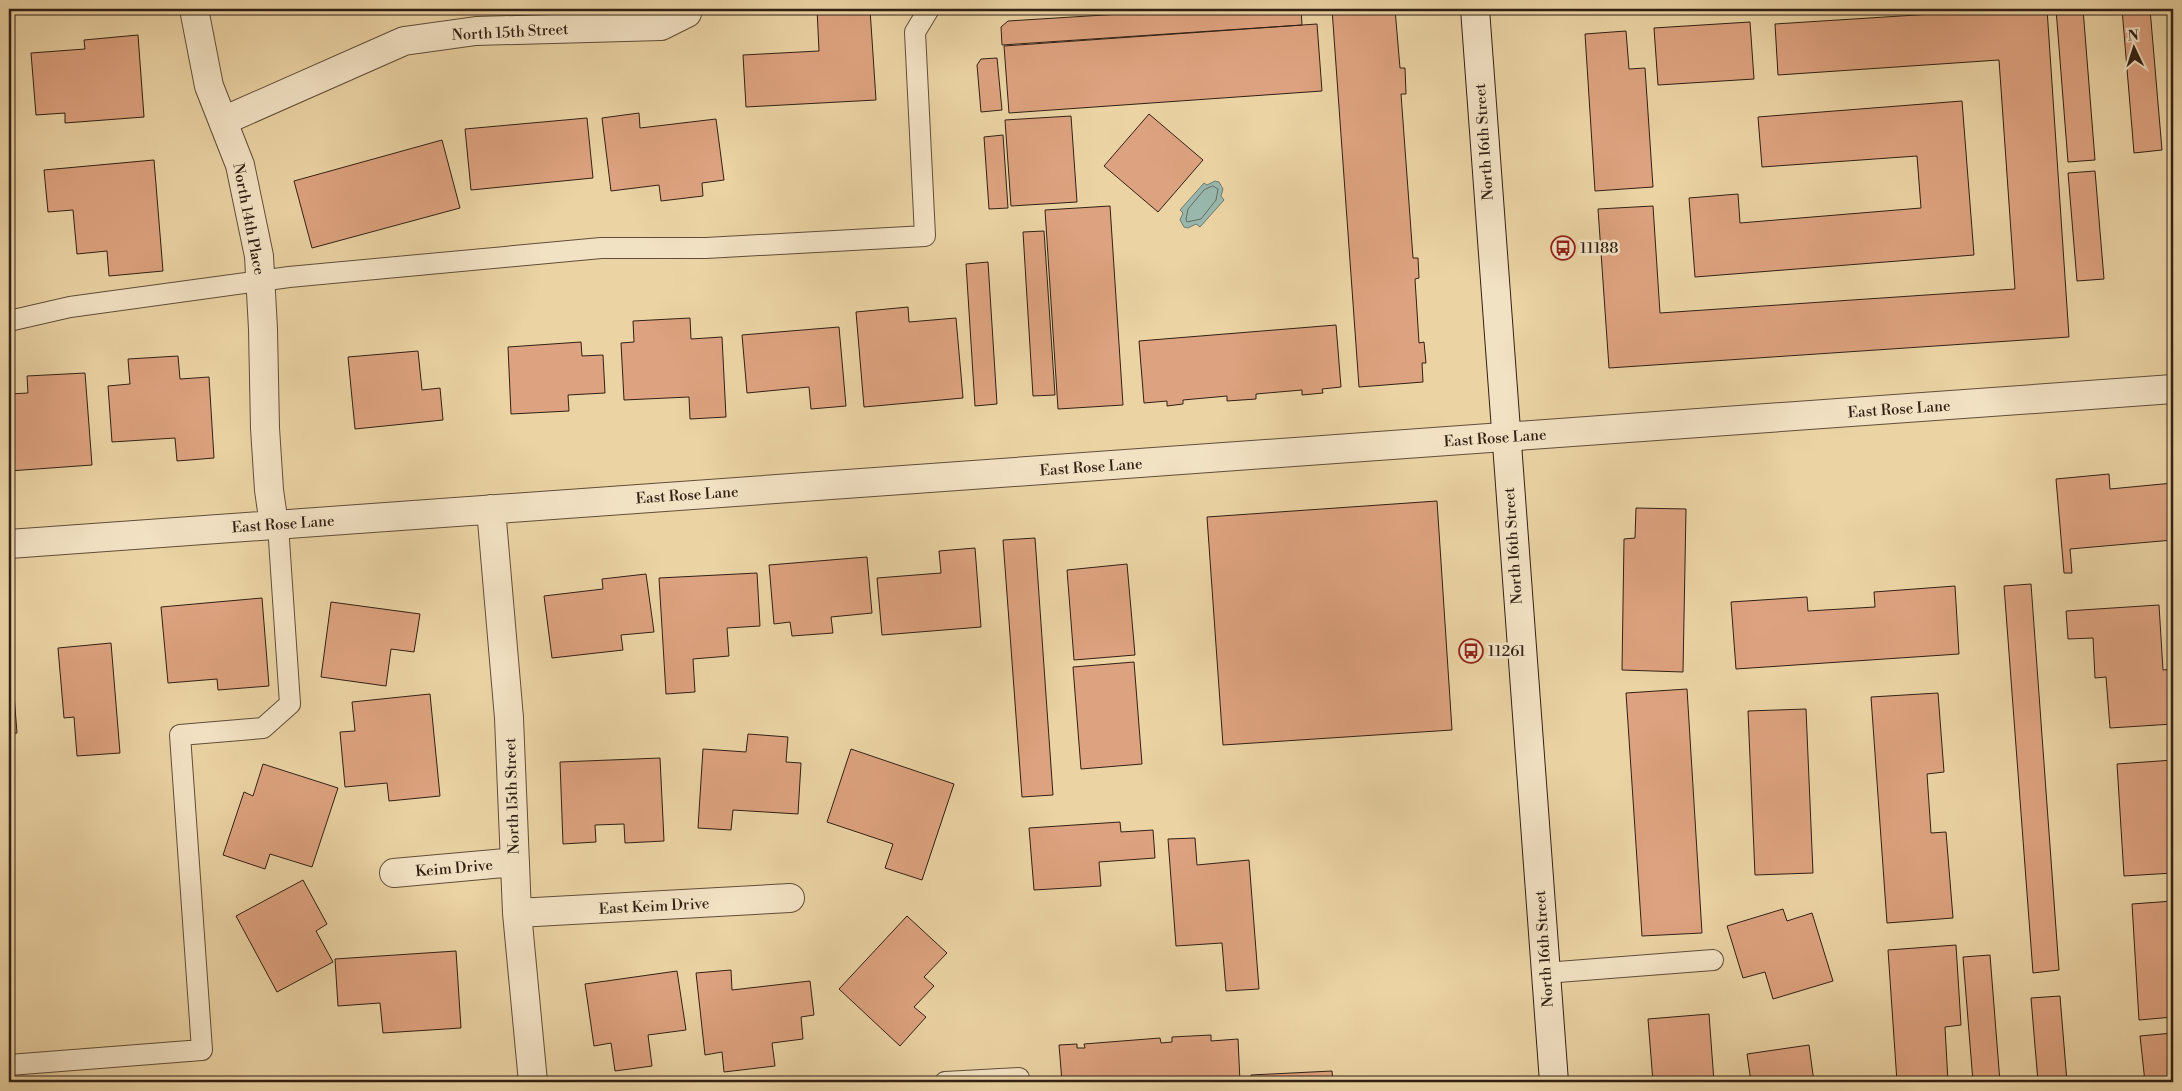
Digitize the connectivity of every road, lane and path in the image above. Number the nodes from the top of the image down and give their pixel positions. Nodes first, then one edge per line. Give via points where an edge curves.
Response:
1 (194, 9) edge
2 (688, 9) edge
3 (929, 9) edge
4 (1475, 9) edge
5 (223, 121) junction
6 (261, 281) junction
7 (9, 321) edge
8 (2173, 390) edge
9 (1506, 437) junction
10 (491, 509) junction
11 (276, 525) junction
12 (9, 544) edge
13 (515, 862) junction
14 (394, 873) dead end
15 (790, 898) dead end
16 (518, 913) junction
17 (1713, 960) dead end
18 (1545, 972) junction
19 (9, 1065) edge
20 (1019, 1078) dead end
21 (533, 1082) edge
22 (945, 1082) edge
23 (1554, 1082) edge

1 - 5 street, North 14th Place via 209,86
2 - 5 street, North 15th Street via 687,13 661,26 476,31 404,41
3 - 6 lane via 915,32 925,236 706,248 601,248
4 - 9 street, North 16th Street
5 - 6 street, North 14th Place via 240,165
6 - 7 lane via 70,307
6 - 11 street, North 14th Place via 265,428 269,490
8 - 9 street, East Rose Lane
9 - 10 street, East Rose Lane
9 - 18 street, North 16th Street
10 - 11 street, East Rose Lane
10 - 13 street, North 15th Street via 510,718
11 - 12 street, East Rose Lane
11 - 19 lane via 290,704 262,728 180,735 202,1050
13 - 14 street, Keim Drive
13 - 16 street, North 15th Street
15 - 16 street, East Keim Drive
16 - 21 street, North 15th Street
17 - 18 lane
18 - 23 street, North 16th Street
20 - 22 lane

